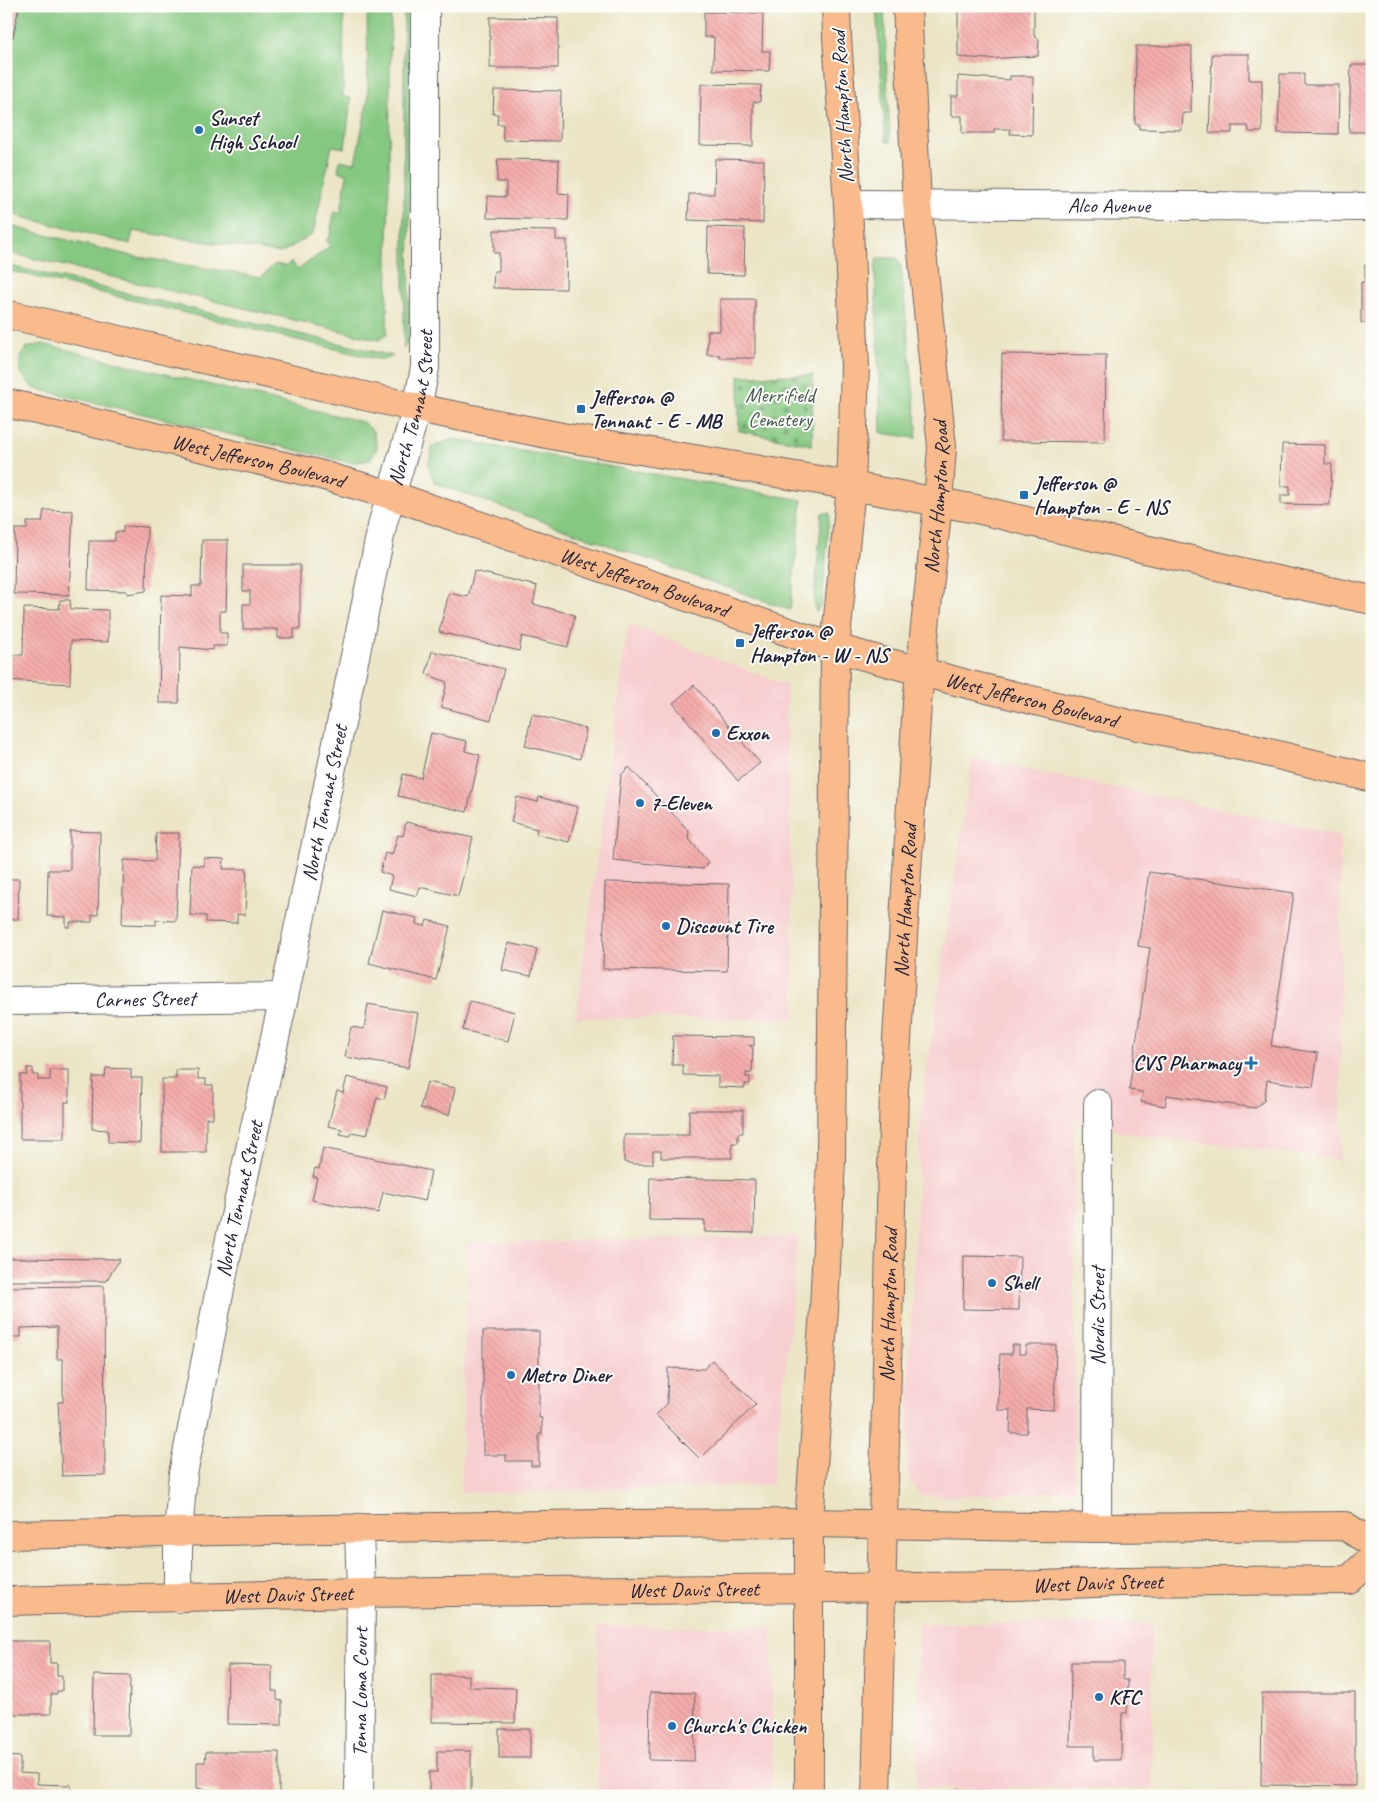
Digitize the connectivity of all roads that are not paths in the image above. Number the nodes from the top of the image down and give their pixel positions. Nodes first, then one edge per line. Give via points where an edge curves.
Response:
1 (426, 6) edge
2 (836, 6) edge
3 (907, 6) edge
4 (917, 203) junction
5 (848, 204) junction
6 (1372, 207) edge
7 (7, 316) edge
8 (6, 403) edge
9 (417, 408) junction
10 (851, 487) junction
11 (391, 495) junction
12 (938, 503) junction
13 (1372, 600) edge
14 (835, 648) junction
15 (922, 671) junction
16 (1372, 778) edge
17 (284, 997) junction
18 (6, 1001) edge
19 (1098, 1104) dead end
20 (809, 1523) junction
21 (882, 1525) junction
22 (359, 1528) junction
23 (1097, 1528) junction
24 (178, 1533) junction
25 (6, 1535) edge
26 (1372, 1544) edge
27 (1372, 1558) edge
28 (881, 1587) junction
29 (809, 1588) junction
30 (361, 1593) junction
31 (178, 1598) junction
32 (6, 1601) edge
33 (359, 1796) edge
34 (809, 1796) edge
35 (876, 1796) edge

1 - 9 street, North Tennant Street via 425,368
2 - 5 main road, North Hampton Road
3 - 4 main road, North Hampton Road
4 - 5 street, Alco Avenue
4 - 6 street, Alco Avenue
4 - 12 main road, North Hampton Road via 942,447
5 - 10 main road, North Hampton Road via 855,367
7 - 9 main road
8 - 11 main road, West Jefferson Boulevard via 314,473
9 - 10 main road via 562,437
9 - 11 street, North Tennant Street
10 - 12 main road
10 - 14 main road, North Hampton Road
11 - 14 main road, West Jefferson Boulevard
11 - 17 street, North Tennant Street
12 - 13 main road
12 - 15 main road, North Hampton Road
14 - 15 main road, West Jefferson Boulevard
14 - 20 main road, North Hampton Road via 831,1160
15 - 16 main road, West Jefferson Boulevard via 1136,726
15 - 21 main road, North Hampton Road via 917,702 894,1090
17 - 18 street, Carnes Street
17 - 24 street, North Tennant Street via 230,1239 183,1474
19 - 23 street, Nordic Street
20 - 21 main road
20 - 22 main road
20 - 29 main road, North Hampton Road
21 - 23 main road
21 - 28 main road, North Hampton Road
22 - 24 main road
22 - 30 street, Tenna Loma Court
23 - 26 main road via 1345,1526
24 - 25 main road
24 - 31 street, North Tennant Street
27 - 28 main road, West Davis Street via 1350,1580
28 - 29 main road, West Davis Street
28 - 35 main road, North Hampton Road
29 - 30 main road, West Davis Street
29 - 34 main road, North Hampton Road
30 - 31 main road, West Davis Street
30 - 33 street, Tenna Loma Court
31 - 32 main road, West Davis Street

